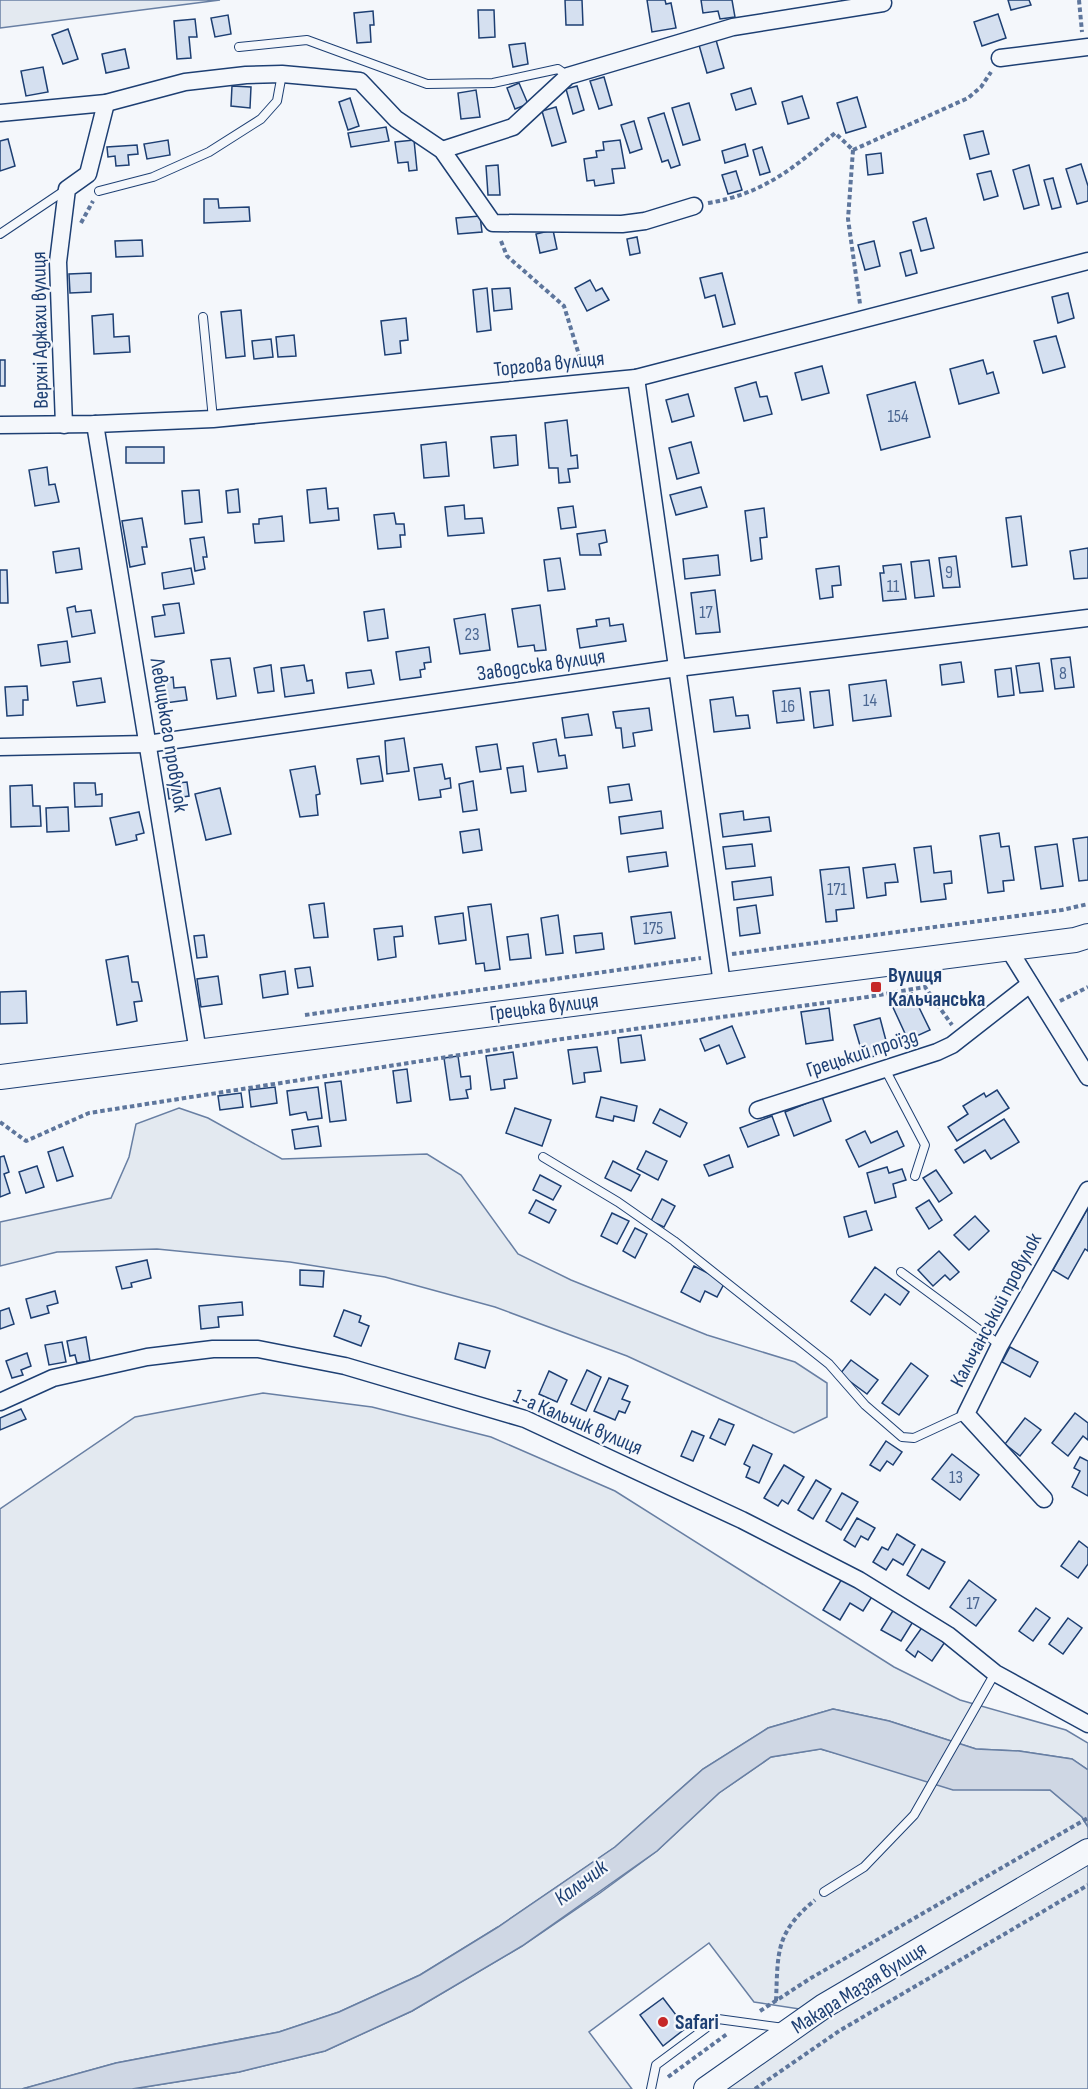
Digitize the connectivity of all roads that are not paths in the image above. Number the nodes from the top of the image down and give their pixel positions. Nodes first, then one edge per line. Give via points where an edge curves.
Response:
1 (883, 3) dead end
2 (239, 47) dead end
3 (1086, 47) edge
4 (1000, 58) road end
5 (282, 74) junction
6 (568, 76) junction
7 (106, 103) junction
8 (0, 113) edge
9 (442, 150) junction
10 (67, 189) junction
11 (99, 191) dead end
12 (694, 206) road end
13 (0, 234) edge
14 (1088, 261) edge
15 (203, 317) dead end
16 (636, 378) junction
17 (213, 419) junction
18 (95, 424) junction
19 (0, 425) edge
20 (64, 425) junction
21 (1088, 618) edge
22 (677, 668) junction
23 (147, 744) junction
24 (0, 747) edge
25 (1088, 936) edge
26 (1008, 948) junction
27 (722, 984) junction
28 (1030, 984) junction
29 (198, 1052) junction
30 (885, 1069) junction
31 (0, 1077) edge
32 (1088, 1077) edge
33 (758, 1110) dead end
34 (543, 1157) dead end
35 (915, 1176) dead end
36 (1088, 1190) edge
37 (901, 1272) dead end
38 (1000, 1345) junction
39 (0, 1402) edge
40 (966, 1414) junction
41 (1044, 1499) dead end
42 (995, 1673) junction
43 (1088, 1724) edge
44 (1088, 1851) edge
45 (825, 1892) road end
46 (791, 2029) junction
47 (651, 2089) edge
48 (706, 2089) edge

1 - 6 street via 733,27
2 - 6 lane via 307,40 427,84 493,83 558,69
3 - 4 street
5 - 7 street via 185,82
5 - 9 street via 360,81 396,119
5 - 11 lane via 277,101 261,119 209,152 153,177
6 - 9 street via 513,127
7 - 8 street
7 - 10 street via 88,174
9 - 12 street via 494,223 622,224
10 - 13 lane
10 - 20 street, Верхні Аджахи вулиця via 57,262
14 - 16 street, Торгова вулиця
15 - 17 lane
16 - 17 street, Торгова вулиця
16 - 22 street
17 - 18 street, Торгова вулиця
18 - 20 street, Торгова вулиця
18 - 23 street, Левицького провулок
19 - 20 street, Торгова вулиця
21 - 22 street, Заводська вулиця
22 - 23 street, Заводська вулиця
22 - 27 street
23 - 24 street, Заводська вулиця
23 - 29 street, Левицького провулок
25 - 26 street, Грецька вулиця
26 - 27 street, Грецька вулиця
26 - 28 street
27 - 29 street, Грецька вулиця
28 - 30 street, Грецький проїзд via 961,1038 937,1052
28 - 32 street
29 - 31 street, Грецька вулиця
30 - 33 street, Грецький проїзд
30 - 35 lane via 925,1145
34 - 40 lane via 674,1241 829,1364 865,1405 902,1437 914,1438
36 - 38 street, Кальчанський провулок
37 - 38 lane
38 - 40 street, Кальчанський провулок
39 - 42 street, 1-а Кальчик вулиця via 53,1378 147,1357 213,1348 258,1349 345,1366 525,1419 742,1520 904,1606
40 - 41 street, Кальчанський провулок
42 - 43 street, 1-а Кальчик вулиця
42 - 45 lane via 914,1815 864,1867
44 - 46 street, Макара Мазая вулиця
46 - 47 lane via 718,2019 656,2065
46 - 48 street, Макара Мазая вулиця

